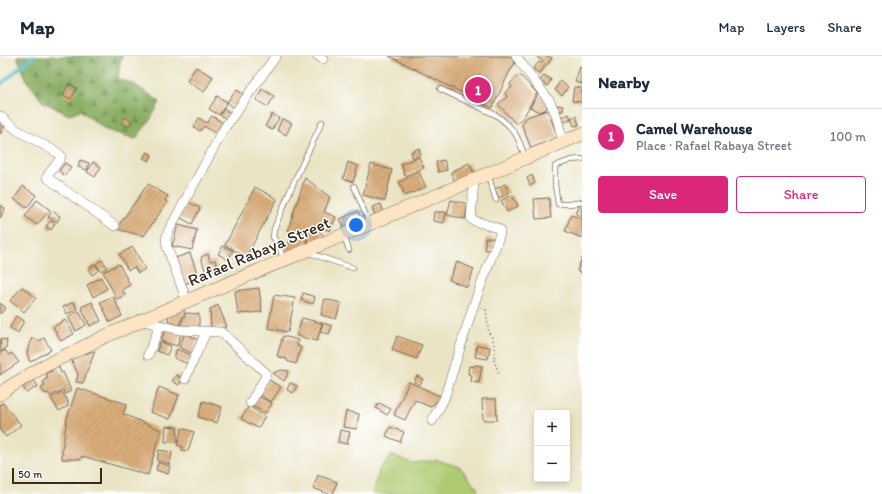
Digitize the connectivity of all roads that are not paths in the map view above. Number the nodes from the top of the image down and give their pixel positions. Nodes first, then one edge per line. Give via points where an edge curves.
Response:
1 (276, 56) edge
2 (516, 56) edge
3 (440, 90) dead end
4 (0, 116) edge
5 (322, 122) dead end
6 (582, 134) edge
7 (563, 142) junction
8 (525, 158) junction
9 (582, 159) edge
10 (487, 174) junction
11 (474, 181) junction
12 (354, 186) dead end
13 (496, 200) dead end
14 (582, 202) edge
15 (370, 224) junction
16 (115, 226) dead end
17 (343, 235) junction
18 (349, 250) dead end
19 (304, 252) junction
20 (283, 260) junction
21 (353, 268) dead end
22 (187, 301) junction
23 (143, 321) junction
24 (160, 326) junction
25 (206, 332) junction
26 (148, 355) dead end
27 (185, 379) dead end
28 (0, 394) edge
29 (250, 403) dead end
30 (432, 421) dead end

1 - 22 street via 225,128 168,232 166,247
2 - 7 street via 550,102
3 - 8 lane via 504,121 516,133
4 - 16 street via 17,130 58,153 60,159 48,174 49,179
5 - 20 lane via 274,230 273,237 279,245
6 - 7 street, Rafael Rabaya Street
7 - 8 street, Rafael Rabaya Street
8 - 10 street, Rafael Rabaya Street
9 - 14 lane via 556,166 555,185 558,204
10 - 11 street, Rafael Rabaya Street
10 - 13 lane
11 - 15 street, Rafael Rabaya Street
11 - 30 street via 471,218 497,228 500,234 474,304 444,399
12 - 15 lane
15 - 17 street, Rafael Rabaya Street
17 - 18 lane
17 - 19 street, Rafael Rabaya Street
19 - 20 street, Rafael Rabaya Street
19 - 21 lane
20 - 22 street, Rafael Rabaya Street
22 - 23 street, Rafael Rabaya Street
23 - 24 street
23 - 28 street, Rafael Rabaya Street via 46,365
24 - 25 street
24 - 26 street
25 - 27 street
25 - 29 street via 221,332 266,372

